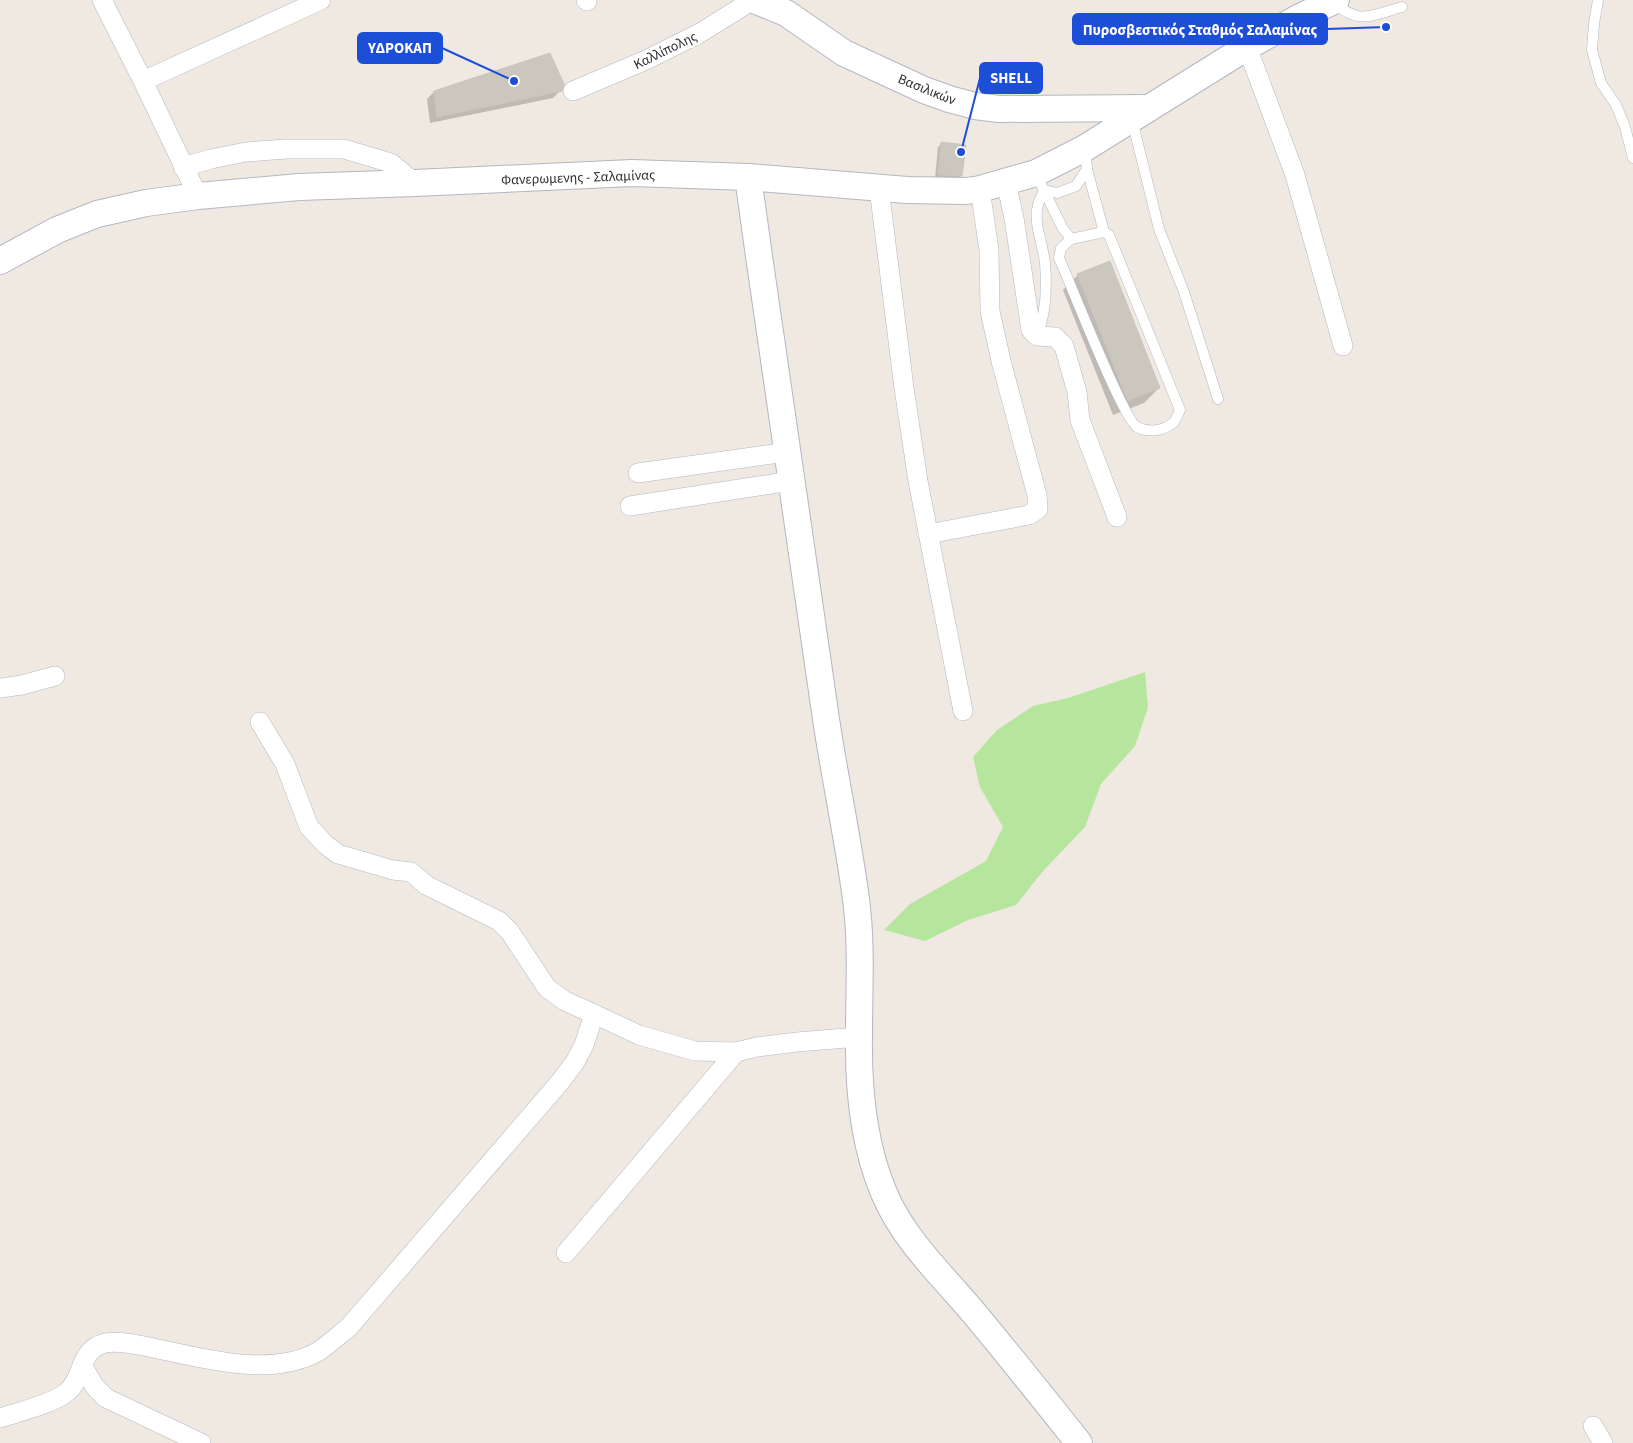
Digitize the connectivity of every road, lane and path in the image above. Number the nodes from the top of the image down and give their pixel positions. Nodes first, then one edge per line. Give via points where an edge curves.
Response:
1 (102, 0) edge
2 (754, 0) edge
3 (1598, 0) edge
4 (315, 1) edge
5 (1334, 1) edge
6 (1402, 7) dead end
7 (1247, 46) junction
8 (143, 81) junction
9 (573, 92) dead end
10 (1140, 114) junction
11 (1086, 158) junction
12 (1633, 158) edge
13 (183, 167) junction
14 (748, 177) junction
15 (1006, 182) junction
16 (1040, 182) junction
17 (415, 183) junction
18 (879, 188) junction
19 (980, 189) junction
20 (198, 196) junction
21 (1104, 232) junction
22 (1071, 239) junction
23 (0, 261) edge
24 (1037, 336) junction
25 (1343, 346) dead end
26 (1218, 399) dead end
27 (787, 452) junction
28 (638, 473) dead end
29 (791, 481) junction
30 (630, 506) dead end
31 (1117, 518) dead end
32 (928, 534) junction
33 (55, 676) dead end
34 (0, 688) edge
35 (963, 711) dead end
36 (260, 722) dead end
37 (594, 1014) junction
38 (858, 1037) junction
39 (736, 1052) junction
40 (566, 1253) dead end
41 (82, 1365) junction
42 (0, 1418) edge
43 (1592, 1426) dead end
44 (201, 1443) edge
45 (1079, 1443) edge
46 (1603, 1443) edge

1 - 8 street
2 - 9 street, Καλλίπολης via 700,33
2 - 10 street, Βασιλικών via 786,13 844,52 949,100 998,109
3 - 12 lane via 1592,50 1602,83 1625,127
4 - 8 street
5 - 6 lane via 1359,17
5 - 7 street, Φανερωμενης - Σαλαμίνας
7 - 10 street, Φανερωμενης - Σαλαμίνας
7 - 25 street via 1295,175
8 - 13 street
10 - 11 street, Φανερωμενης - Σαλαμίνας
10 - 26 lane via 1159,228 1184,292
11 - 16 street, Φανερωμενης - Σαλαμίνας
11 - 21 lane
13 - 17 street via 246,152 344,149 391,163
13 - 20 street
14 - 17 street, Φανερωμενης - Σαλαμίνας via 632,173
14 - 18 street, Φανερωμενης - Σαλαμίνας
14 - 27 street
15 - 16 street, Φανερωμενης - Σαλαμίνας
15 - 19 street, Φανερωμενης - Σαλαμίνας
15 - 24 street via 1030,330
16 - 22 lane
16 - 24 lane via 1037,220 1045,264 1045,308
17 - 20 street, Φανερωμενης - Σαλαμίνας via 299,187
18 - 19 street, Φανερωμενης - Σαλαμίνας
18 - 32 street via 906,397
19 - 32 street via 989,250 990,311 1038,509 1029,515
20 - 23 street, Φανερωμενης - Σαλαμίνας via 97,214 57,230
21 - 22 lane
21 - 22 lane via 1109,235 1180,410 1174,422 1162,430 1136,427 1129,418 1059,258 1061,248
24 - 31 street via 1055,337 1064,346 1077,392 1080,420
27 - 28 street
27 - 29 street
29 - 30 street
29 - 38 street via 857,901 861,962
32 - 35 street
33 - 34 street
36 - 37 street via 286,764 309,828 326,845 338,854 411,872 426,884 498,921 510,932 547,988 566,1002
37 - 39 street via 639,1035 695,1051
37 - 41 street via 584,1045 560,1082 349,1327 319,1351 278,1364 230,1363 136,1344 107,1342 88,1353
38 - 39 street
38 - 45 street via 862,1109 870,1150 883,1192 894,1214 910,1239
39 - 40 street
41 - 42 street via 74,1386 57,1399
41 - 44 street via 106,1398
43 - 46 street

